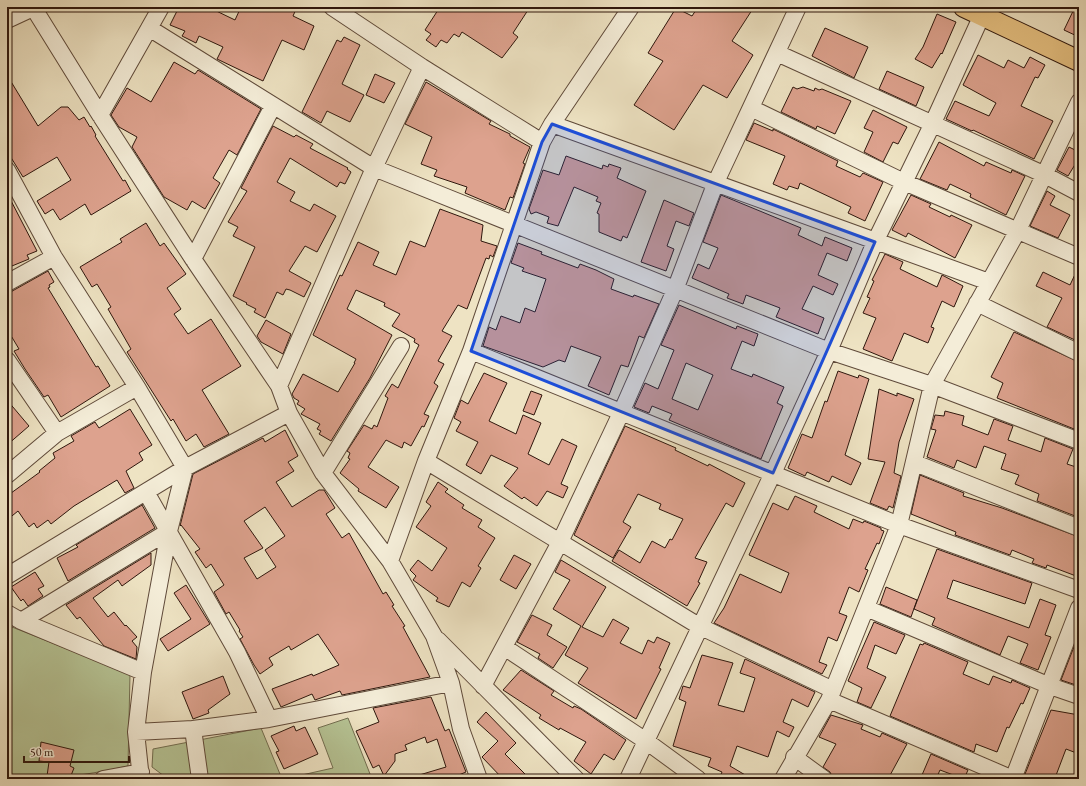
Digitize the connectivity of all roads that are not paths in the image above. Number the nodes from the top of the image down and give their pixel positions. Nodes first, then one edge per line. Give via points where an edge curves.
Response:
1 (161, 7) edge
2 (332, 7) edge
3 (631, 7) edge
4 (798, 7) edge
5 (34, 8) edge
6 (977, 10) edge
7 (348, 11) edge
8 (7, 20) edge
9 (149, 28) junction
10 (777, 53) junction
11 (1079, 61) edge
12 (422, 67) junction
13 (1079, 102) edge
14 (273, 106) junction
15 (751, 108) junction
16 (100, 115) junction
17 (552, 124) junction
18 (932, 125) junction
19 (542, 142) junction
20 (374, 168) junction
21 (7, 170) edge
22 (1044, 174) junction
23 (716, 182) junction
24 (904, 182) junction
25 (13, 191) edge
26 (1079, 193) edge
27 (513, 224) junction
28 (1017, 232) junction
29 (875, 242) junction
30 (54, 256) junction
31 (1079, 257) edge
32 (193, 259) junction
33 (989, 282) junction
34 (7, 283) edge
35 (675, 290) junction
36 (977, 303) junction
37 (401, 346) dead end
38 (471, 351) junction
39 (828, 351) junction
40 (1079, 353) edge
41 (7, 360) edge
42 (932, 385) junction
43 (279, 386) junction
44 (137, 387) junction
45 (621, 412) junction
46 (289, 413) junction
47 (57, 433) junction
48 (1079, 441) edge
49 (426, 461) junction
50 (915, 463) junction
51 (185, 468) junction
52 (323, 473) junction
53 (773, 473) junction
54 (7, 475) edge
55 (146, 492) junction
56 (898, 525) junction
57 (1079, 528) edge
58 (169, 531) junction
59 (560, 542) junction
60 (390, 561) junction
61 (7, 576) edge
62 (1079, 590) edge
63 (866, 608) junction
64 (1079, 608) edge
65 (7, 613) edge
66 (21, 621) junction
67 (699, 626) junction
68 (434, 636) junction
69 (504, 648) junction
70 (143, 672) junction
71 (451, 683) junction
72 (483, 686) junction
73 (1050, 686) junction
74 (831, 695) junction
75 (1079, 696) edge
76 (269, 719) junction
77 (193, 729) junction
78 (136, 732) junction
79 (646, 741) junction
80 (794, 757) junction
81 (141, 775) edge
82 (103, 779) edge
83 (200, 779) edge
84 (479, 779) edge
85 (576, 779) edge
86 (628, 779) edge
87 (698, 779) edge
88 (782, 779) edge
89 (824, 779) edge
90 (1013, 779) edge

1 - 9 street
2 - 7 street
3 - 17 street
4 - 10 street
5 - 8 street
5 - 16 street
6 - 11 main road
6 - 18 street
7 - 12 street
9 - 14 street
9 - 16 street
10 - 15 street
10 - 18 street
12 - 19 street
12 - 20 street
13 - 22 street
14 - 20 street
14 - 32 street
15 - 23 street
15 - 24 street
16 - 32 street
17 - 19 street
17 - 23 street
18 - 22 street
18 - 24 street
19 - 27 street
20 - 27 street
20 - 43 street
21 - 25 street
22 - 26 street
22 - 28 street
23 - 29 street
23 - 35 street
24 - 28 street
24 - 29 street
25 - 30 street
27 - 35 street
27 - 38 street
28 - 31 street
28 - 33 street
29 - 33 street
29 - 39 street
30 - 34 street
30 - 44 street
32 - 43 street
33 - 36 street
35 - 39 street
35 - 45 street
36 - 40 street
36 - 42 street
37 - 52 street
38 - 45 street
38 - 49 street
39 - 42 street
39 - 53 street
41 - 47 street
42 - 48 street
42 - 50 street
43 - 46 street
44 - 47 street
44 - 51 street
45 - 53 street
45 - 59 street
46 - 51 street
46 - 52 street
47 - 54 street
49 - 59 street
49 - 60 street
50 - 56 street
50 - 57 street
51 - 55 street
51 - 58 street
52 - 60 street
53 - 56 street
53 - 67 street
55 - 58 street
55 - 61 street
56 - 62 street
56 - 63 street
58 - 66 street
58 - 70 street
58 - 76 street via 237,652
59 - 67 street
59 - 69 street
60 - 68 street
63 - 73 street
63 - 74 street
64 - 73 street
65 - 66 street
66 - 70 street
67 - 74 street
67 - 79 street
68 - 71 street
68 - 72 street
69 - 72 street
69 - 79 street
70 - 78 street
71 - 76 street
71 - 84 street via 461,730
72 - 85 street
73 - 75 street
73 - 90 street
74 - 80 street
74 - 90 street
76 - 77 street
77 - 78 street
77 - 83 street
78 - 81 street
79 - 86 street
79 - 87 street
80 - 88 street
80 - 89 street
81 - 82 street

